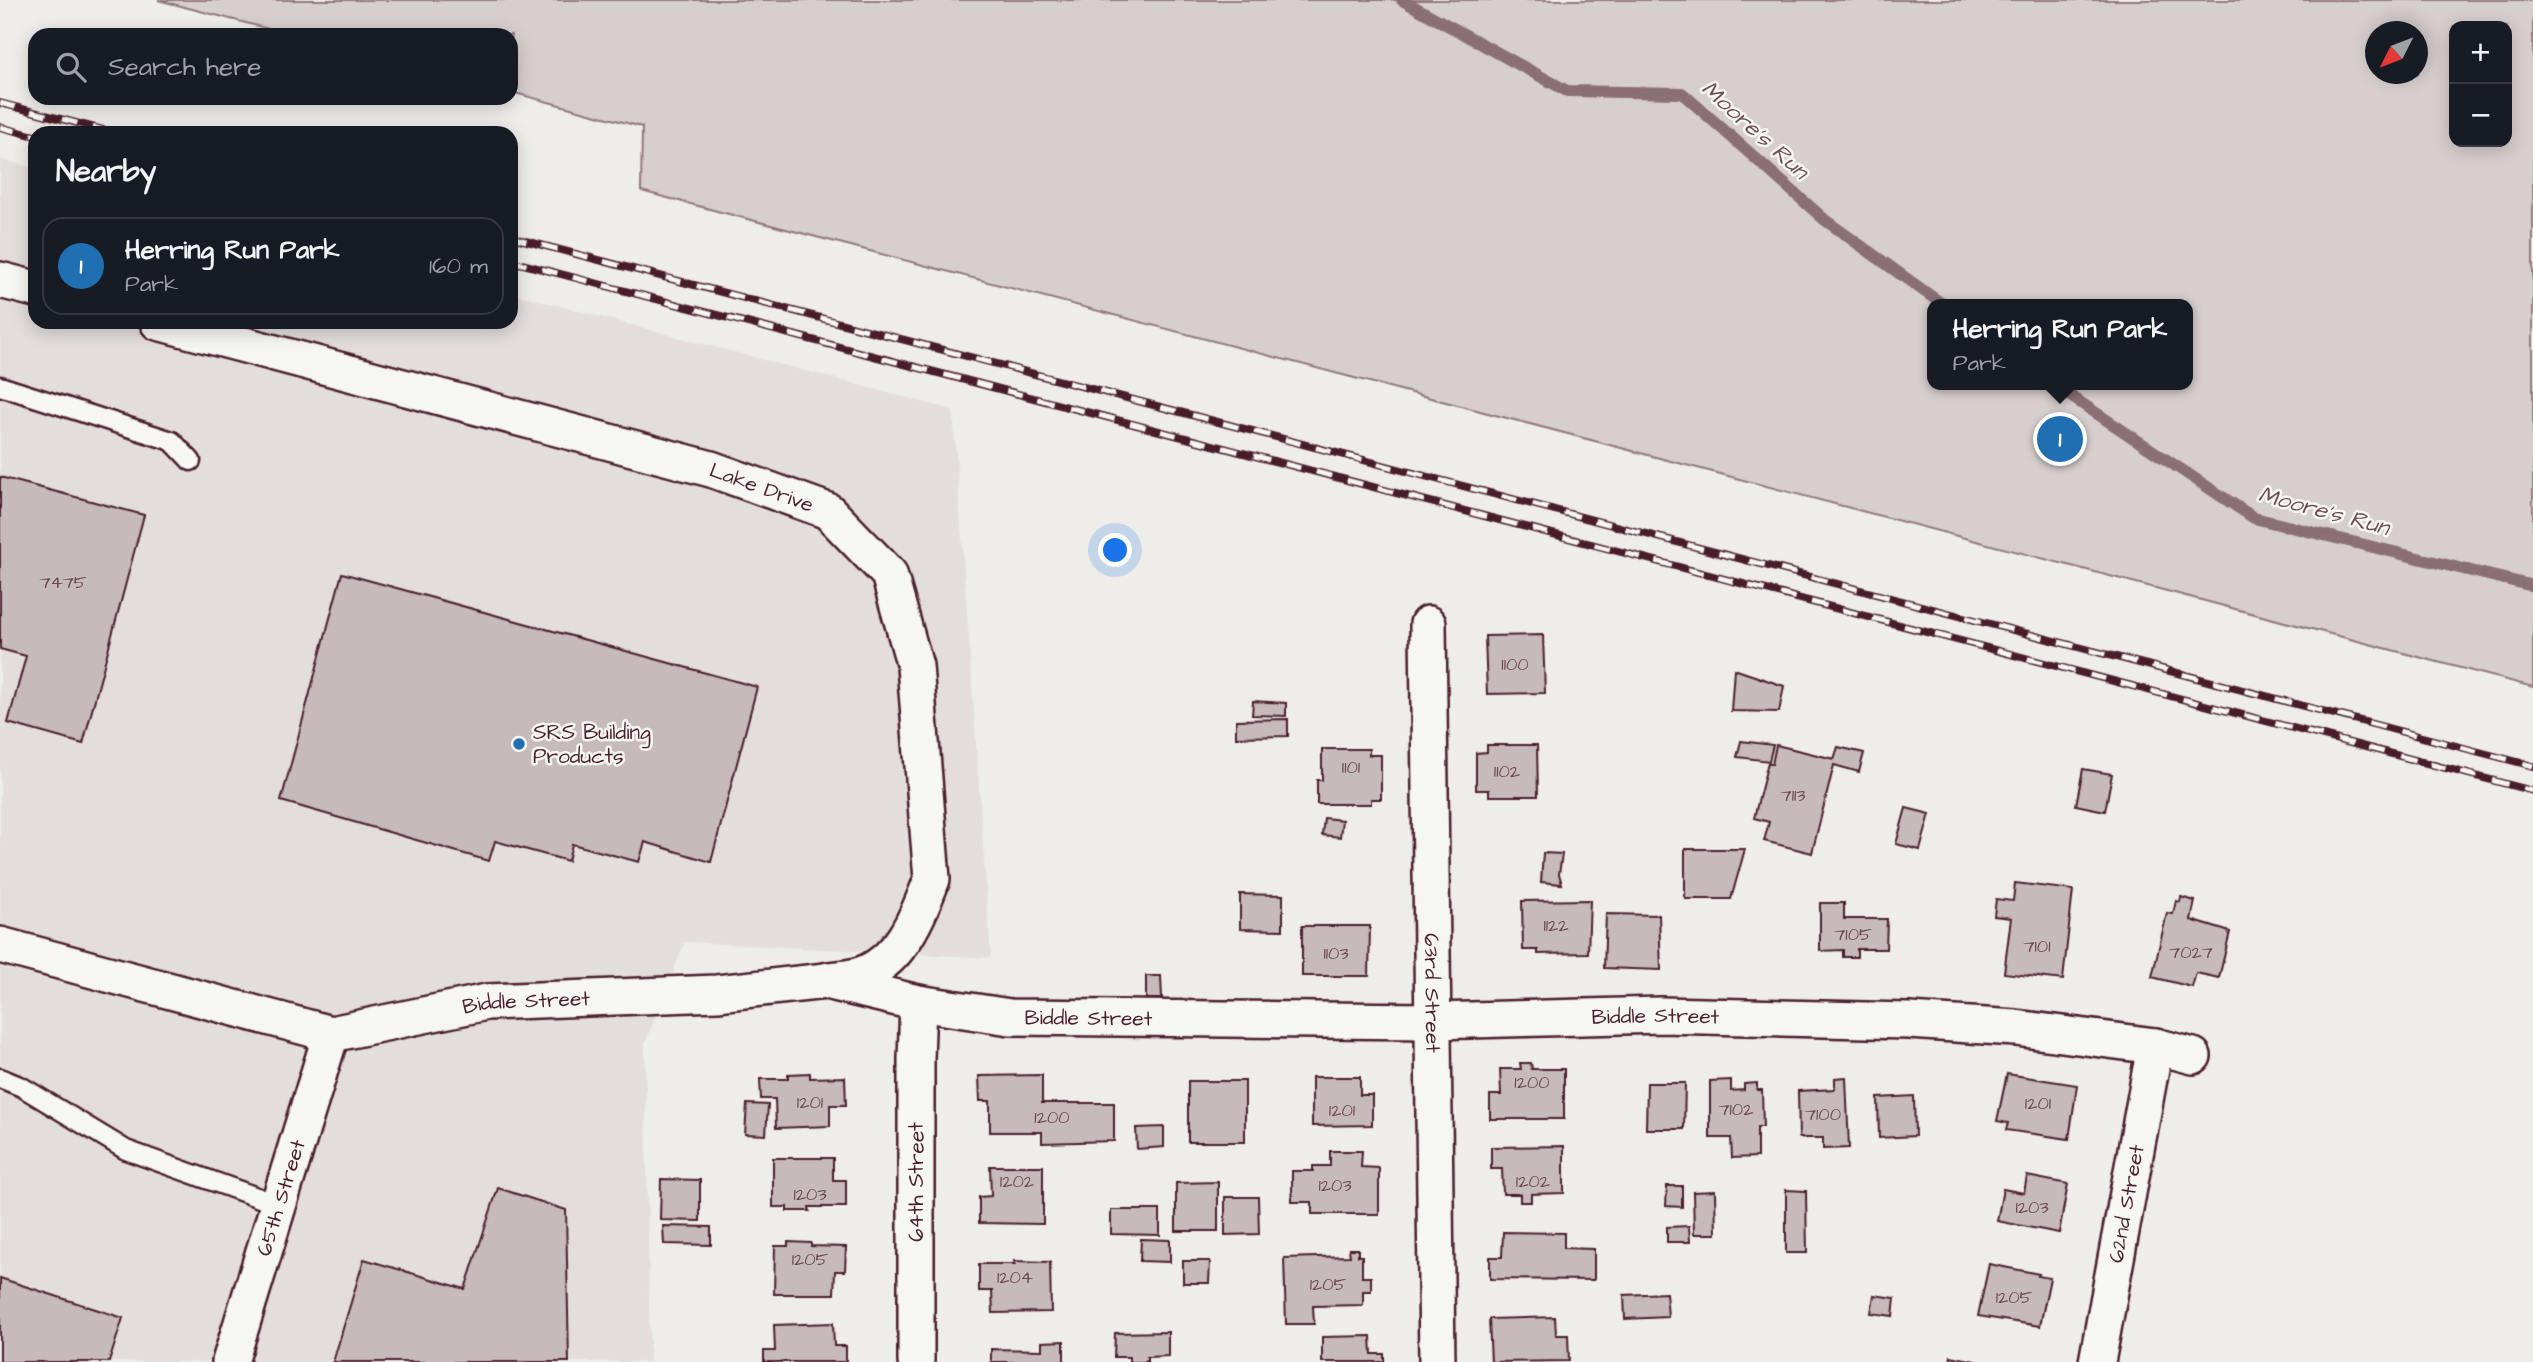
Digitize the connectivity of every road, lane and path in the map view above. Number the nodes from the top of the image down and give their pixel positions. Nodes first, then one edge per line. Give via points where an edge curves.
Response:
1 (0, 280) edge
2 (28, 287) edge
3 (184, 329) edge
4 (0, 386) edge
5 (191, 461) dead end
6 (1429, 624) dead end
7 (0, 945) edge
8 (826, 981) junction
9 (918, 1003) junction
10 (1434, 1021) junction
11 (331, 1034) junction
12 (2155, 1046) junction
13 (2193, 1056) dead end
14 (0, 1078) edge
15 (279, 1205) junction
16 (230, 1362) edge
17 (916, 1362) edge
18 (1437, 1362) edge
19 (2097, 1362) edge

1 - 2 street
3 - 8 street, Lake Drive via 711,469 828,511 889,574 915,666 932,879 907,936 881,964 858,975
4 - 5 lane via 172,441
6 - 10 street, 63rd Street
7 - 11 street, Biddle Street
8 - 9 street, Biddle Street
8 - 11 street, Biddle Street via 717,993 487,1002
9 - 10 street, Biddle Street via 1010,1017
9 - 17 street, 64th Street
10 - 12 street, Biddle Street via 1661,1015 1909,1021 2016,1028
10 - 18 street, 63rd Street
11 - 15 street, 65th Street
12 - 13 street, Biddle Street
12 - 19 street, 62nd Street
14 - 15 lane via 126,1150
15 - 16 street, 65th Street

